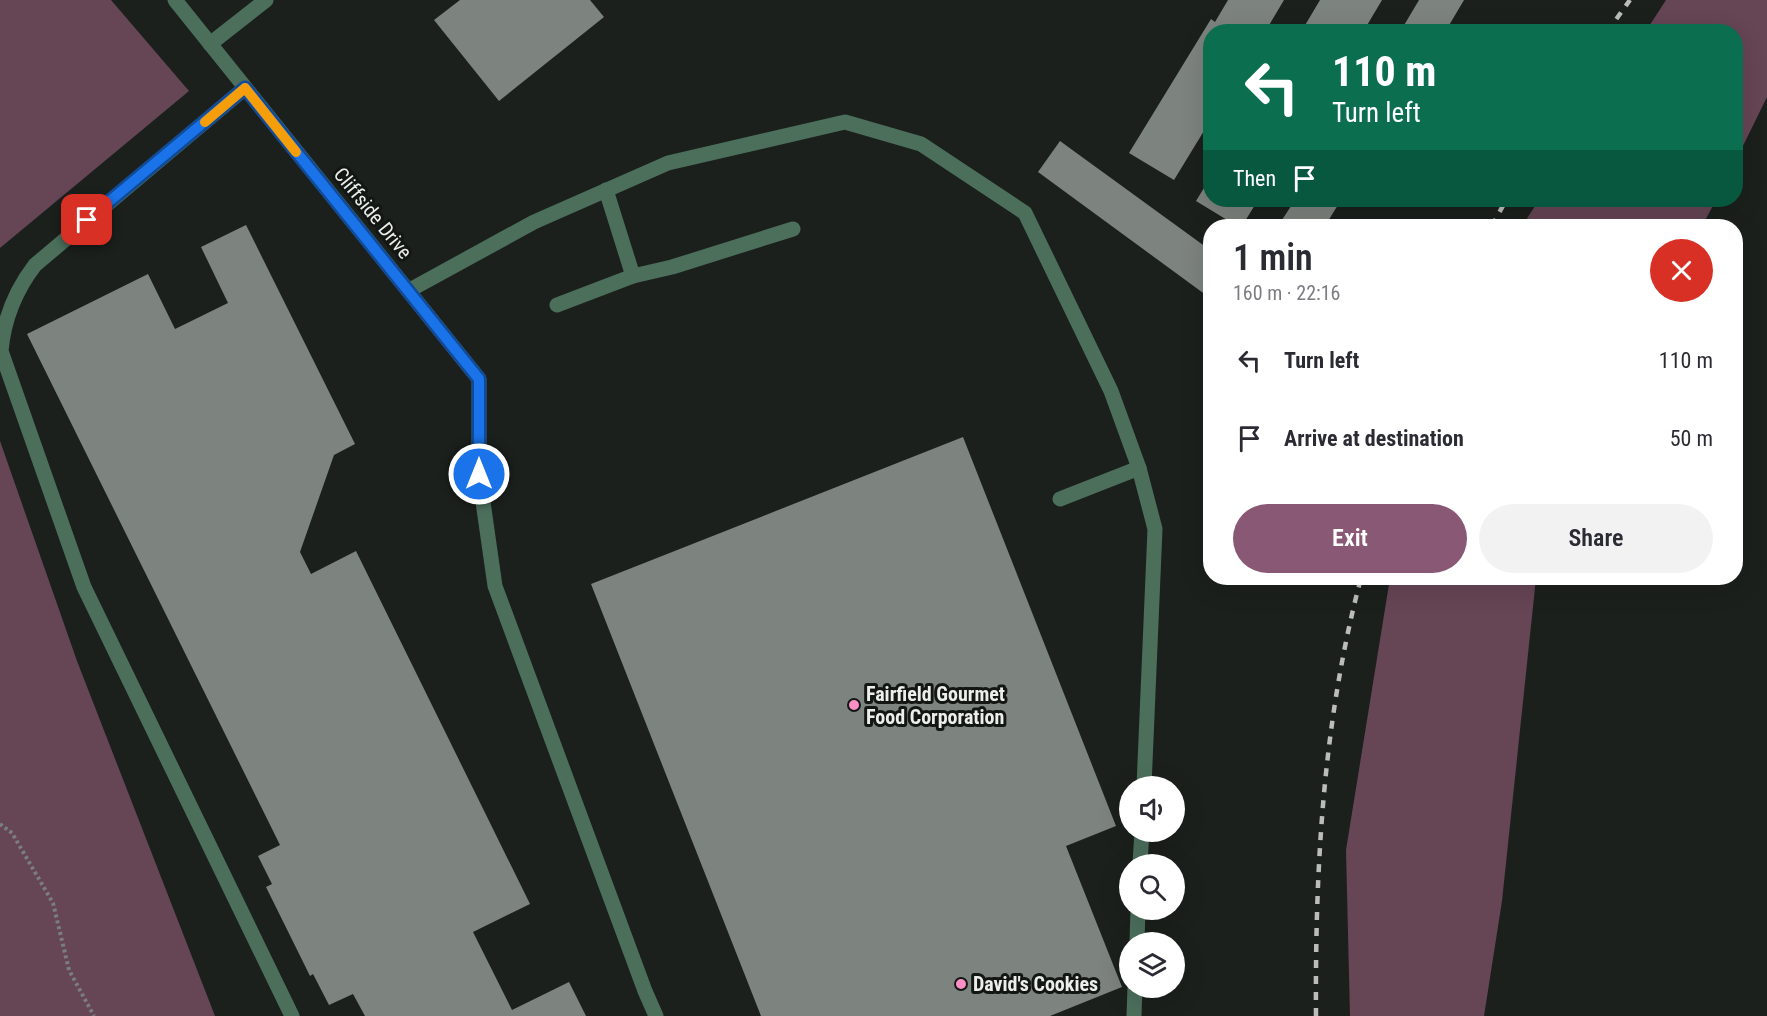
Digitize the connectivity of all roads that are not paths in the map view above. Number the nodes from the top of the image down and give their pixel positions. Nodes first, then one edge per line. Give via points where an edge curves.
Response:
1 (175, 0) edge
2 (266, 0) edge
3 (210, 44) junction
4 (245, 88) junction
5 (606, 190) junction
6 (793, 229) dead end
7 (633, 276) junction
8 (408, 291) junction
9 (557, 305) dead end
10 (1139, 468) junction
11 (1060, 499) dead end
12 (1144, 776) edge
13 (1135, 998) edge
14 (292, 1016) edge
15 (656, 1016) edge
16 (1134, 1016) edge

1 - 3 street, Cliffside Drive
2 - 3 street
3 - 4 street, Cliffside Drive
4 - 8 street, Cliffside Drive
4 - 14 street via 35,265 7,314 1,351 84,587
5 - 7 street
5 - 8 street via 534,222
5 - 10 street via 668,163 845,122 921,144 1025,213 1111,391
6 - 7 street
7 - 9 street
8 - 15 street, Cliffside Drive via 479,379 479,474 495,586
10 - 11 street
10 - 12 street via 1155,529
13 - 16 street

